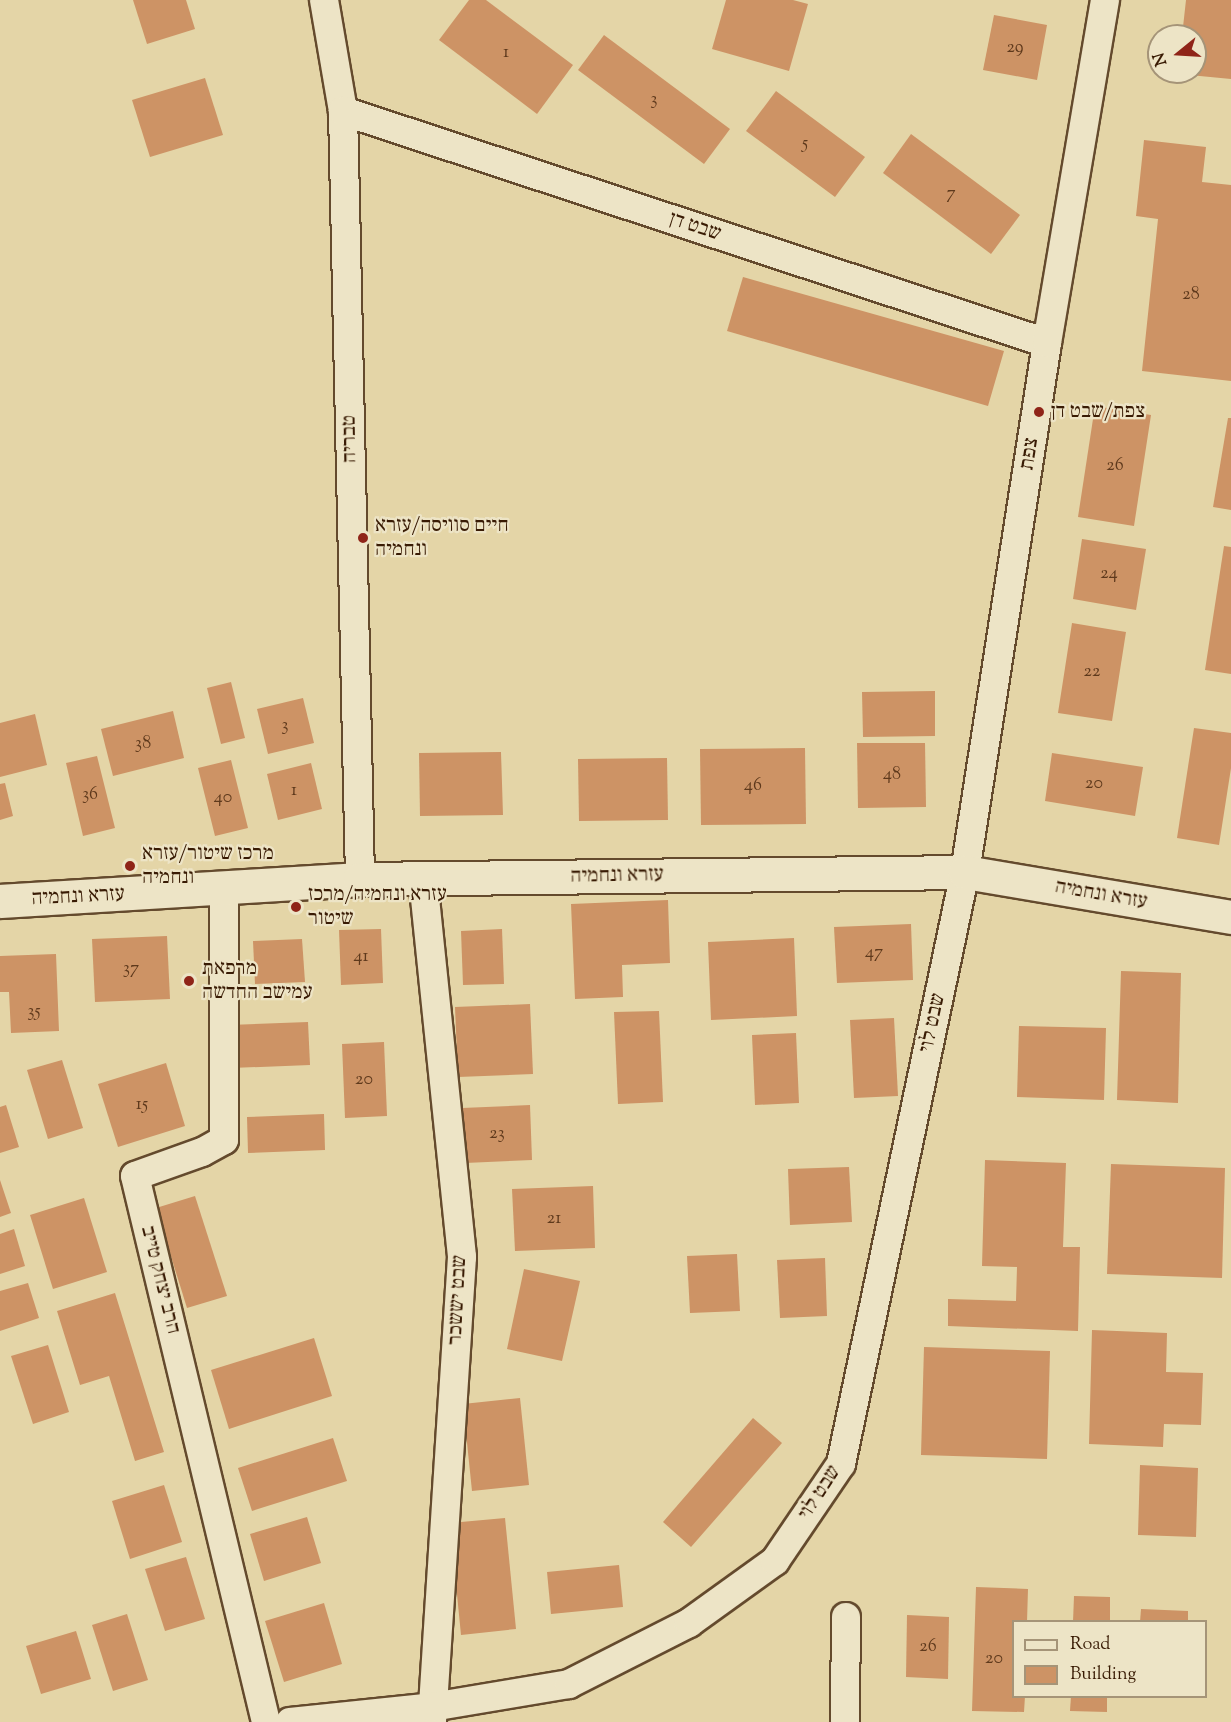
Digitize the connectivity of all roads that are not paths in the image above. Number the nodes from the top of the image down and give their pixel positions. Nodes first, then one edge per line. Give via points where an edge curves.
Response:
1 (324, 0) edge
2 (1105, 0) edge
3 (343, 111) junction
4 (1047, 343) junction
5 (964, 872) junction
6 (360, 879) junction
7 (423, 879) junction
8 (224, 889) junction
9 (0, 901) edge
10 (1231, 917) edge
11 (846, 1617) dead end
12 (432, 1714) edge
13 (266, 1722) edge
14 (290, 1722) edge
15 (845, 1722) edge

1 - 3 street, טבריה
2 - 4 street, צפת
3 - 4 street, שבט דן
3 - 6 street, טבריה
4 - 5 street, צפת
5 - 7 street, עזרא ונחמיה
5 - 10 street, עזרא ונחמיה
5 - 12 street, שבט לוי via 841,1464 775,1561 689,1623 569,1684
6 - 7 street, עזרא ונחמיה
6 - 8 street, עזרא ונחמיה
7 - 12 street, שבט יששכר via 462,1257
8 - 9 street, עזרא ונחמיה
8 - 13 street, הרב יצחק טייב via 224,1140 135,1176
11 - 15 street
12 - 14 street, שבט לוי

